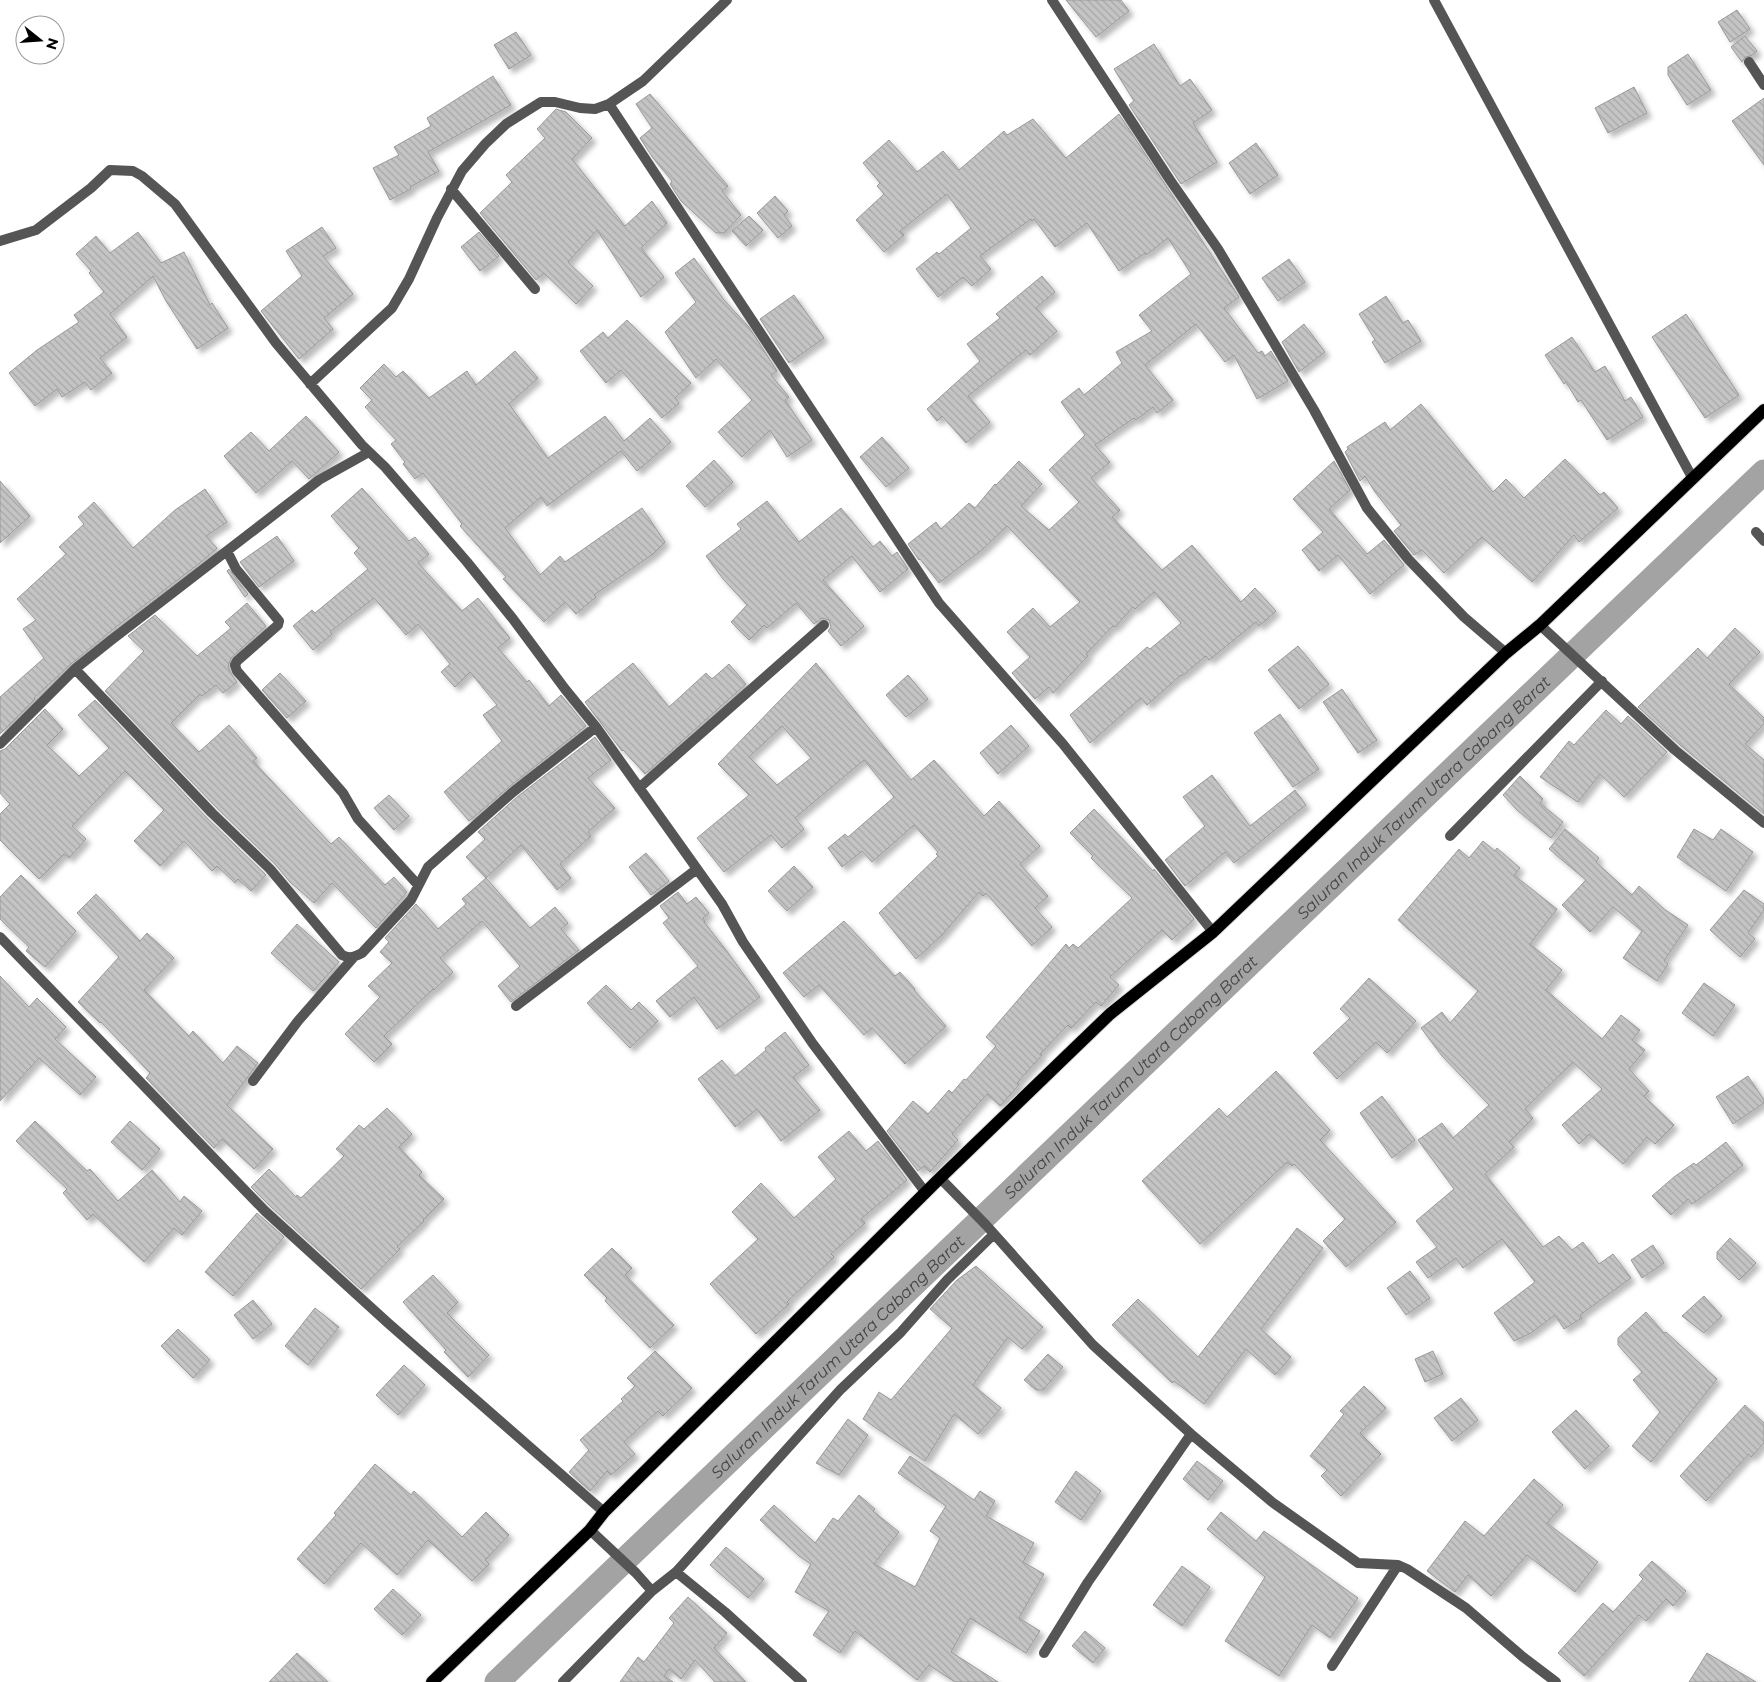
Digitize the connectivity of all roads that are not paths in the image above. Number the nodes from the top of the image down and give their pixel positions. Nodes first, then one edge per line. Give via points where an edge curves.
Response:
1 (727, 0) edge
2 (1052, 0) edge
3 (1434, 0) edge
4 (1749, 62) dead end
5 (1764, 85) edge
6 (609, 104) junction
7 (451, 189) junction
8 (0, 241) edge
9 (535, 289) dead end
10 (310, 384) junction
11 (1764, 410) edge
12 (369, 452) junction
13 (1693, 478) junction
14 (1756, 532) dead end
15 (1764, 541) edge
16 (227, 552) junction
17 (824, 625) dead end
18 (1540, 625) junction
19 (1506, 653) junction
20 (75, 669) junction
21 (1602, 681) junction
22 (596, 727) junction
23 (0, 744) edge
24 (639, 788) junction
25 (1764, 823) edge
26 (1450, 836) dead end
27 (697, 869) junction
28 (418, 886) junction
29 (1213, 932) junction
30 (0, 937) edge
31 (353, 958) junction
32 (516, 1006) dead end
33 (253, 1081) dead end
34 (940, 1178) junction
35 (926, 1193) junction
36 (993, 1235) junction
37 (1190, 1434) junction
38 (604, 1512) junction
39 (590, 1530) junction
40 (1398, 1565) junction
41 (676, 1572) junction
42 (652, 1591) junction
43 (1044, 1653) dead end
44 (1332, 1666) dead end
45 (432, 1682) edge
46 (563, 1682) edge
47 (802, 1682) edge
48 (1556, 1682) edge

1 - 6 street via 642,81
2 - 19 street via 1218,249 1314,410 1367,508 1409,560 1450,603
3 - 13 street
4 - 5 street
6 - 7 street via 595,109 541,102 506,124 486,143
6 - 29 street via 939,603 1063,744
7 - 9 street
7 - 10 street via 392,308
8 - 10 street via 36,230 110,170 133,171 175,204 276,343
10 - 12 street
11 - 13 main road
12 - 16 street via 319,480
12 - 22 street via 467,562
13 - 18 main road
14 - 15 street
16 - 20 street
16 - 28 street via 236,569 279,621 278,626 237,661 237,671 343,793 358,820
17 - 24 street
18 - 19 main road
18 - 21 street
19 - 29 main road
20 - 23 street
20 - 31 street via 212,813 270,868 342,955
21 - 25 street via 1675,750
21 - 26 street
22 - 24 street
22 - 28 street via 513,792 428,867
24 - 27 street
27 - 32 street
27 - 35 street via 814,1044
28 - 31 street via 411,900 362,954
29 - 34 main road via 1110,1014
30 - 38 street via 265,1211
31 - 33 street
34 - 35 main road
34 - 36 street
35 - 38 main road
36 - 37 street via 1093,1346
36 - 41 street via 901,1332 841,1389
37 - 40 street via 1272,1502 1343,1554 1358,1563
37 - 43 street via 1088,1582
38 - 39 main road
39 - 42 street
39 - 45 main road
40 - 44 street
40 - 48 street via 1466,1608
41 - 42 street
41 - 47 street
42 - 46 street

